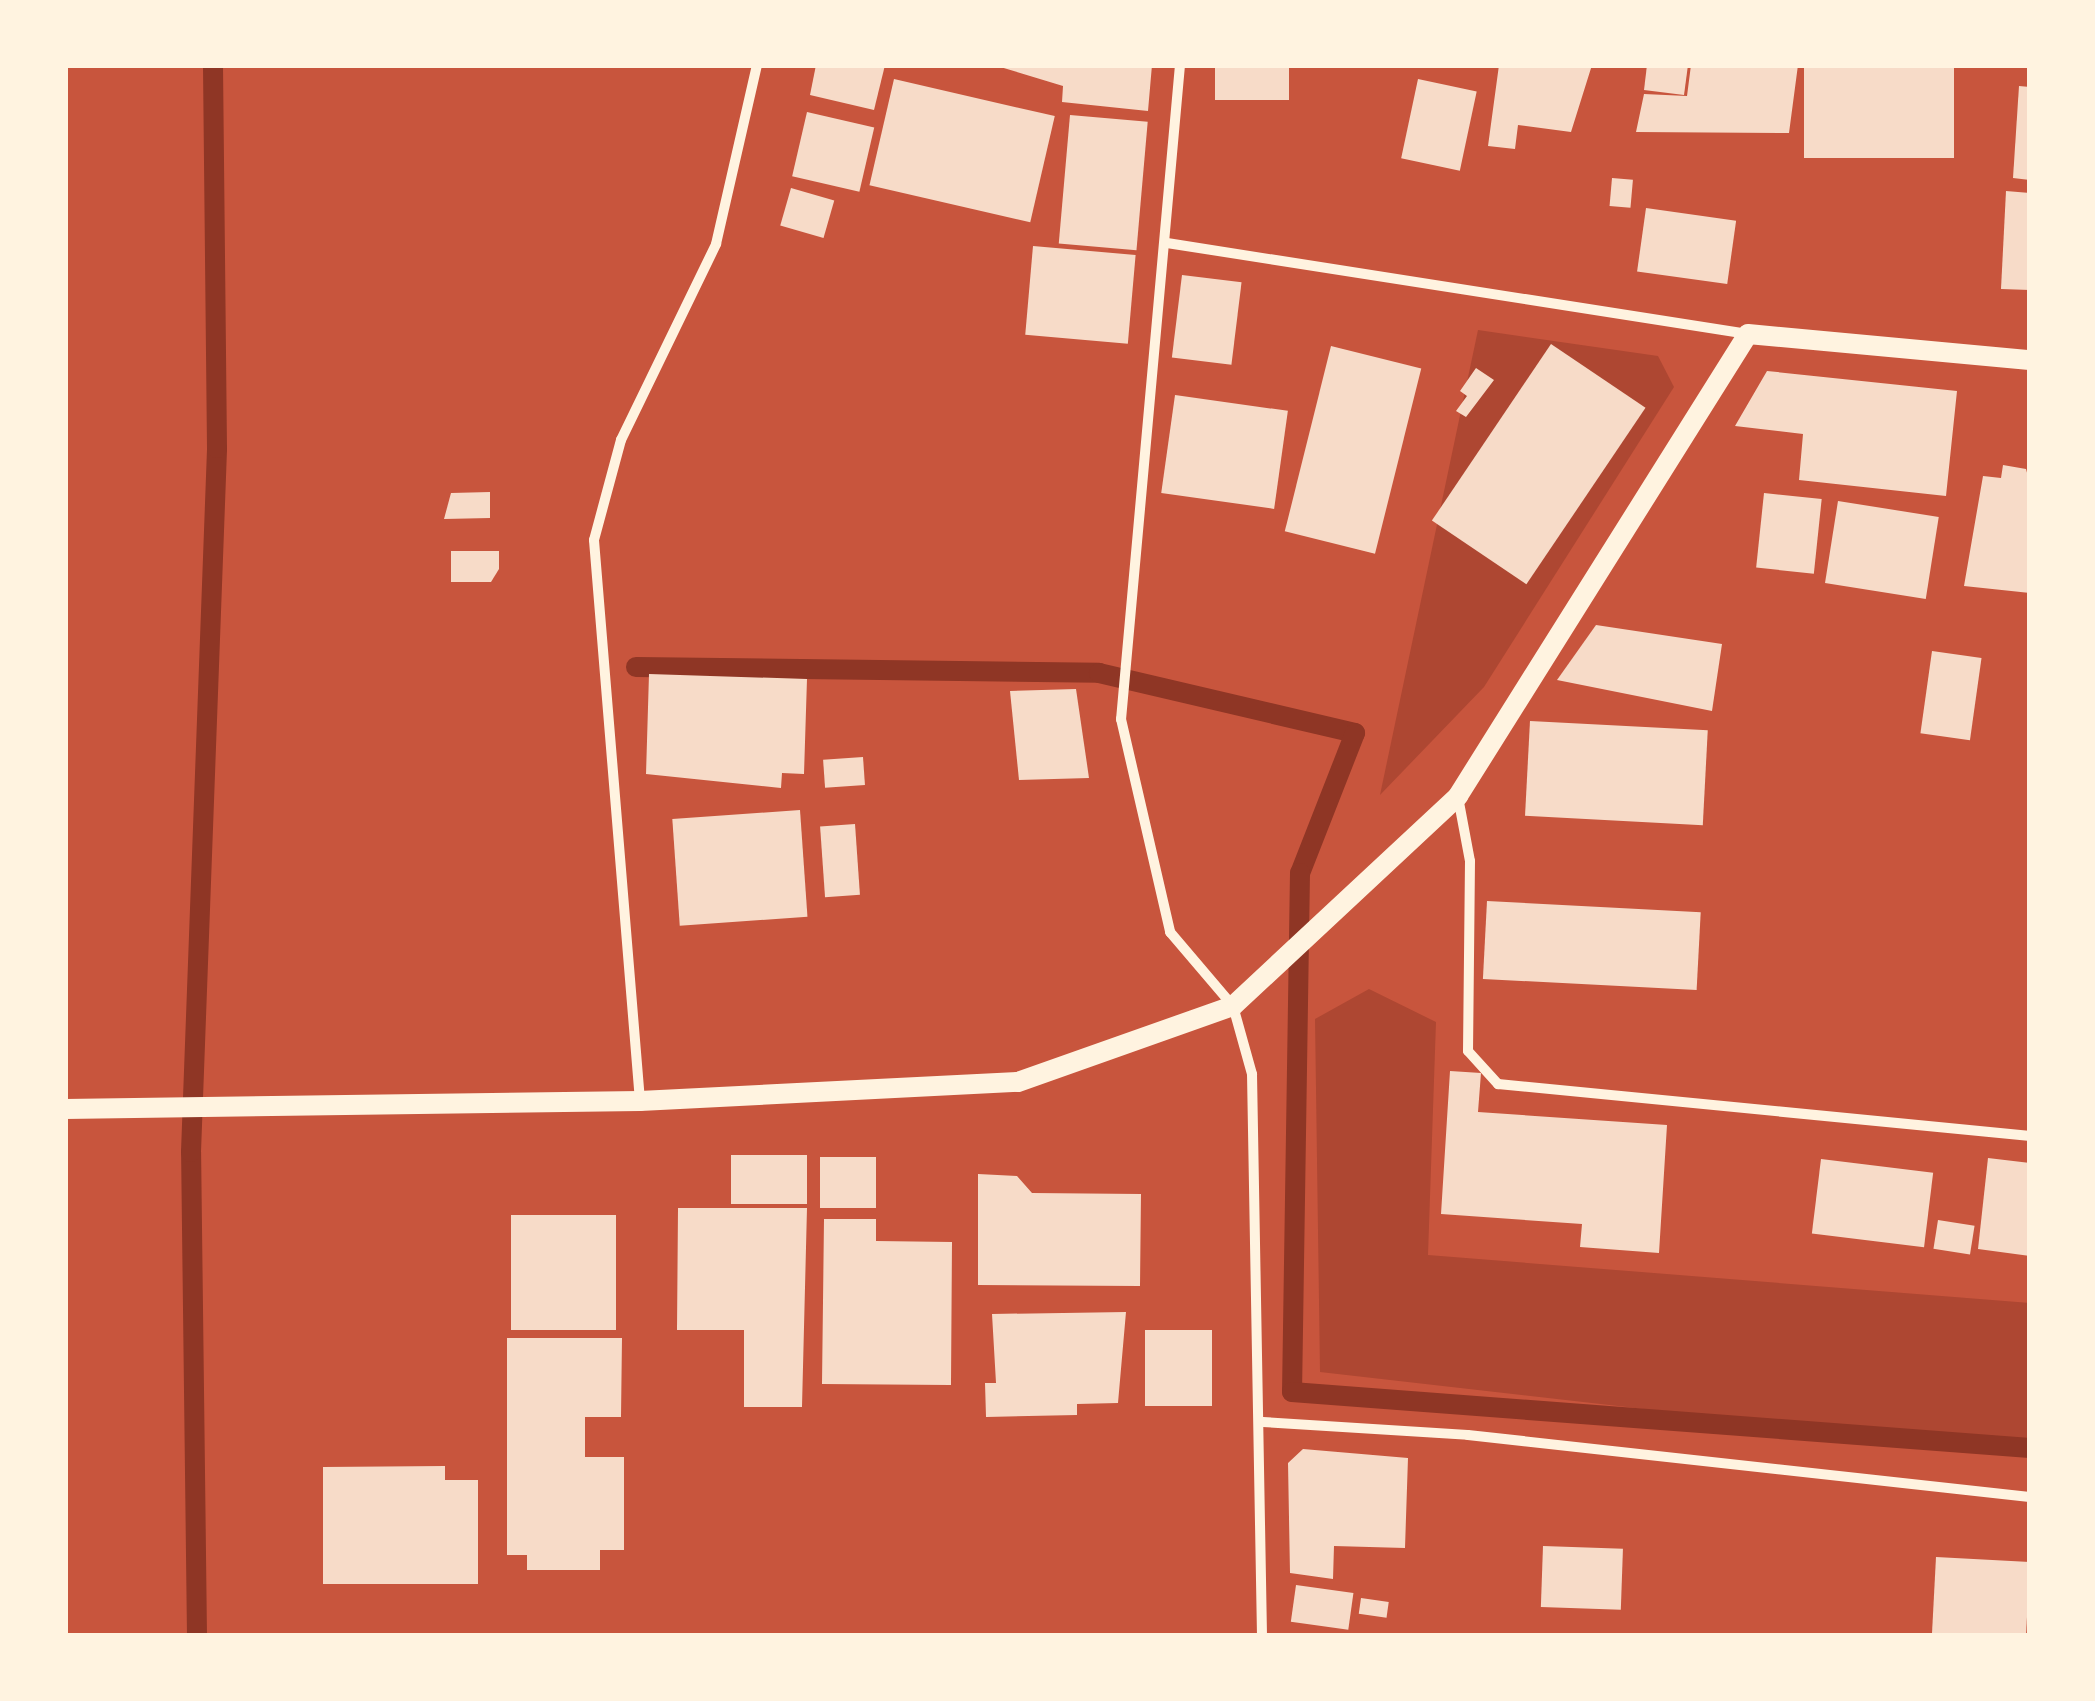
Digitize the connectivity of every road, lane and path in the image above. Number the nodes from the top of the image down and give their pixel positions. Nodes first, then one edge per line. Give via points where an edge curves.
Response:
1 (757, 65) edge
2 (1180, 65) edge
3 (1166, 243) junction
4 (1748, 334) junction
5 (2030, 360) edge
6 (1458, 796) junction
7 (1232, 1006) junction
8 (640, 1100) junction
9 (65, 1109) edge
10 (2030, 1136) edge
11 (1263, 1422) junction
12 (2030, 1497) edge
13 (1262, 1636) edge

1 - 8 street via 716,244 621,440 594,540
2 - 3 street
3 - 4 street
3 - 7 street via 1121,719 1170,932
4 - 5 main road
4 - 6 main road
6 - 7 main road
6 - 10 street via 1470,861 1468,1051 1498,1084
7 - 8 main road via 1018,1082
7 - 11 street via 1252,1074
8 - 9 main road
11 - 12 street via 1468,1435
11 - 13 street

